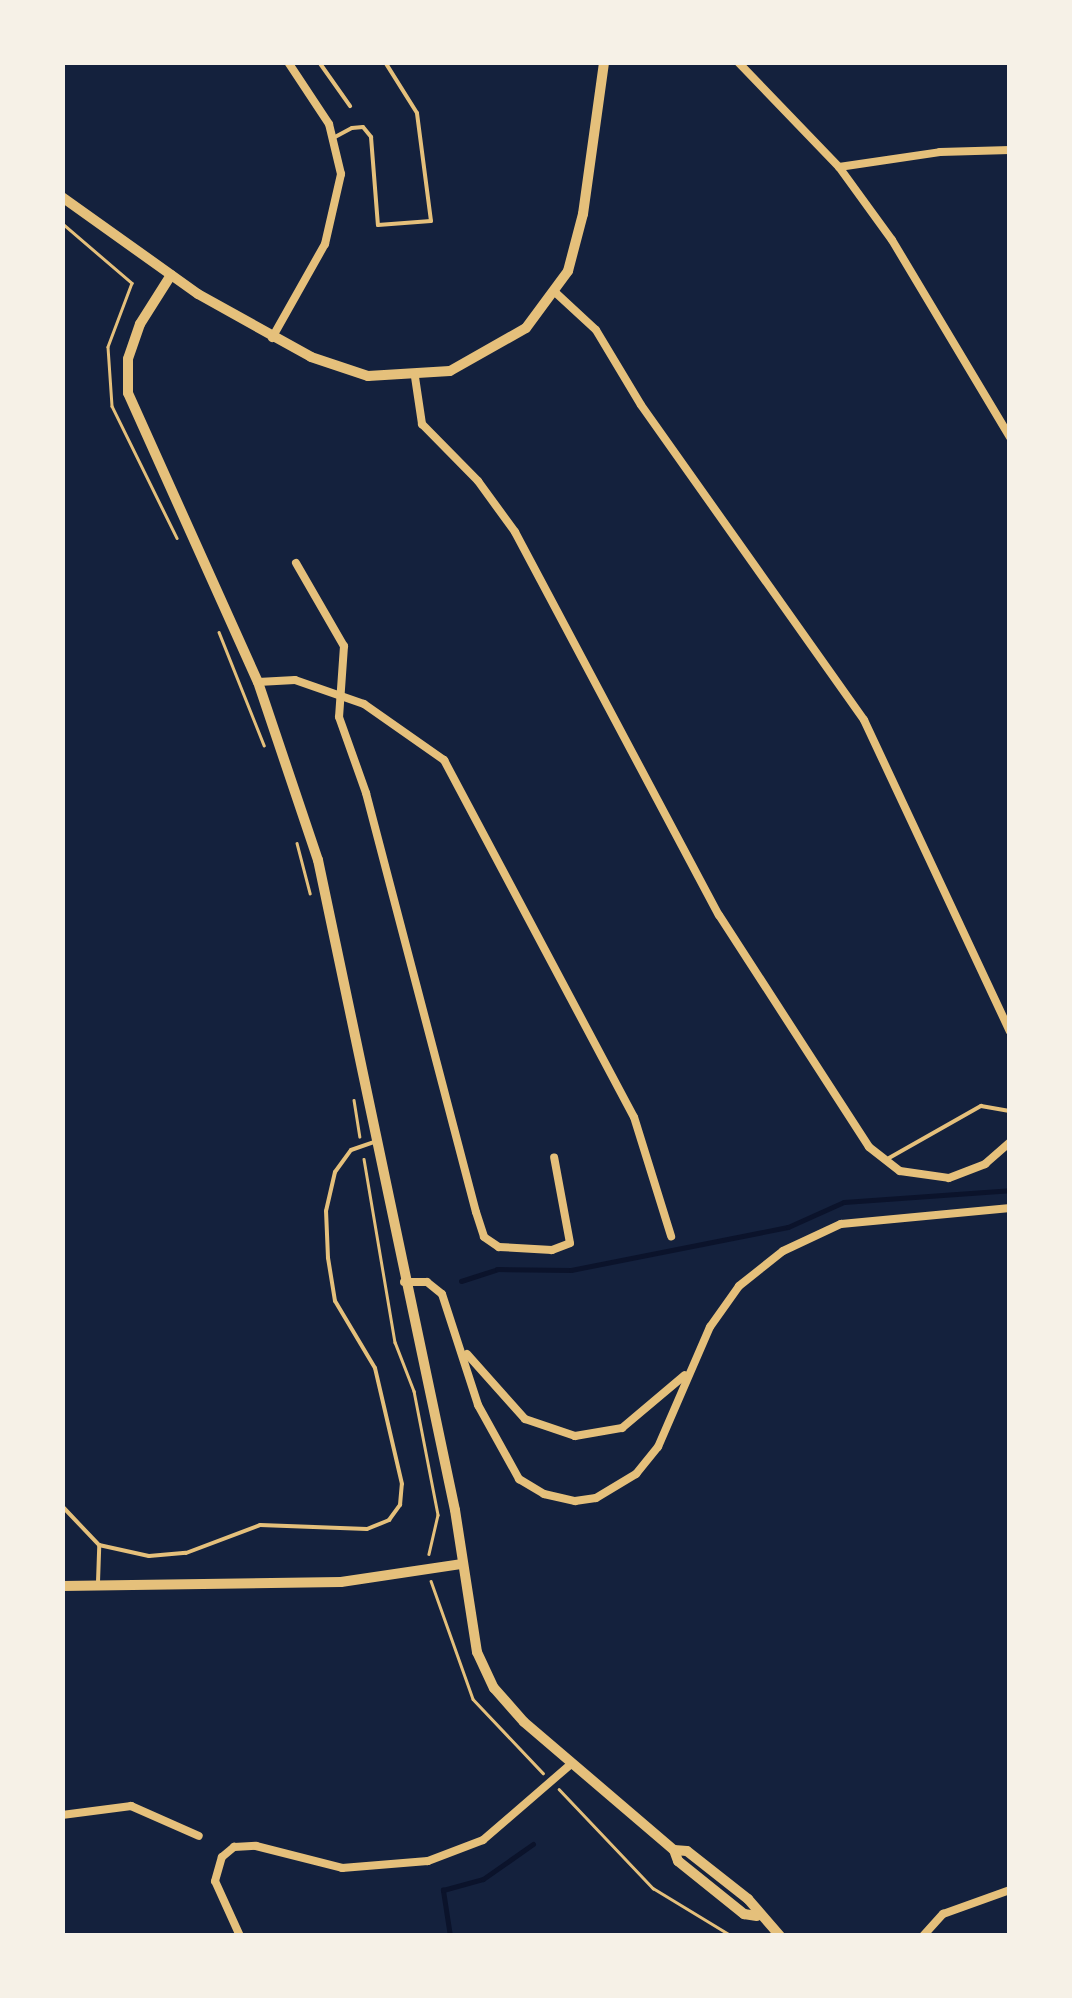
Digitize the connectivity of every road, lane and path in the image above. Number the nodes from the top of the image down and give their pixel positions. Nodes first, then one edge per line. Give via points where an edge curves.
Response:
1 (288, 62) edge
2 (320, 62) edge
3 (385, 62) edge
4 (604, 62) edge
5 (738, 62) edge
6 (350, 106) dead end
7 (334, 137) junction
8 (1010, 150) edge
9 (839, 167) junction
10 (62, 197) edge
11 (62, 222) edge
12 (172, 275) junction
13 (132, 282) dead end
14 (556, 293) junction
15 (272, 339) junction
16 (414, 377) junction
17 (1010, 437) edge
18 (296, 562) dead end
19 (258, 682) junction
20 (237, 684) dead end
21 (340, 695) junction
22 (267, 753) dead end
23 (294, 834) dead end
24 (313, 904) dead end
25 (1010, 1032) edge
26 (1010, 1110) edge
27 (356, 1114) dead end
28 (358, 1131) dead end
29 (376, 1142) junction
30 (1010, 1142) edge
31 (363, 1156) dead end
32 (554, 1157) dead end
33 (883, 1161) junction
34 (1010, 1208) edge
35 (671, 1236) dead end
36 (404, 1282) junction
37 (464, 1350) junction
38 (688, 1372) junction
39 (62, 1506) edge
40 (99, 1546) junction
41 (428, 1552) dead end
42 (460, 1564) junction
43 (62, 1586) edge
44 (98, 1586) junction
45 (432, 1586) dead end
46 (570, 1765) junction
47 (546, 1776) dead end
48 (563, 1794) dead end
49 (62, 1815) edge
50 (199, 1836) dead end
51 (1010, 1890) edge
52 (240, 1936) edge
53 (732, 1936) edge
54 (780, 1936) edge
55 (922, 1936) edge

1 - 7 street
2 - 6 lane
3 - 7 lane via 417,113 431,220 378,226 371,137 364,128 352,128
4 - 14 street via 583,214
5 - 9 street
7 - 15 street via 340,174 334,220
8 - 9 street
9 - 17 street via 892,240
10 - 12 street
11 - 13 path
12 - 15 street
12 - 19 street via 140,324 128,359 128,394
14 - 16 street via 526,328 482,358
14 - 25 street via 596,330 641,405 864,720
15 - 16 street via 345,370
16 - 33 street via 422,424 478,481 512,528 731,935
18 - 21 street via 344,646
19 - 21 street via 295,680
19 - 29 street via 318,860
20 - 22 path
21 - 32 street via 339,717 484,1237 498,1247 552,1250 570,1243
21 - 35 street via 388,715 432,747 454,775 634,1117
23 - 24 path
26 - 33 lane via 981,1106
27 - 28 path
29 - 36 street
29 - 40 lane via 351,1150 336,1172 326,1211 328,1258 335,1300 376,1368 402,1484 400,1504 389,1520 367,1529 260,1525 186,1553 149,1556
30 - 33 street via 985,1164 949,1178 909,1175
31 - 41 path via 395,1342 414,1391 438,1515
34 - 38 street via 841,1224 783,1251 740,1286
36 - 37 street via 436,1287
36 - 42 street via 455,1510
37 - 38 street via 525,1420 575,1436 622,1428
37 - 38 street via 478,1405 500,1451 519,1480 559,1500 596,1498 636,1474 675,1413
39 - 40 lane
40 - 44 lane
42 - 44 street via 341,1582
42 - 46 street via 484,1671 506,1704
43 - 44 street
45 - 47 path via 473,1699
46 - 52 street via 483,1840 428,1861 342,1868 256,1846 234,1847 222,1857 214,1881
46 - 54 street via 748,1900
48 - 53 path via 653,1888
49 - 50 street via 131,1806
51 - 55 street via 943,1914

